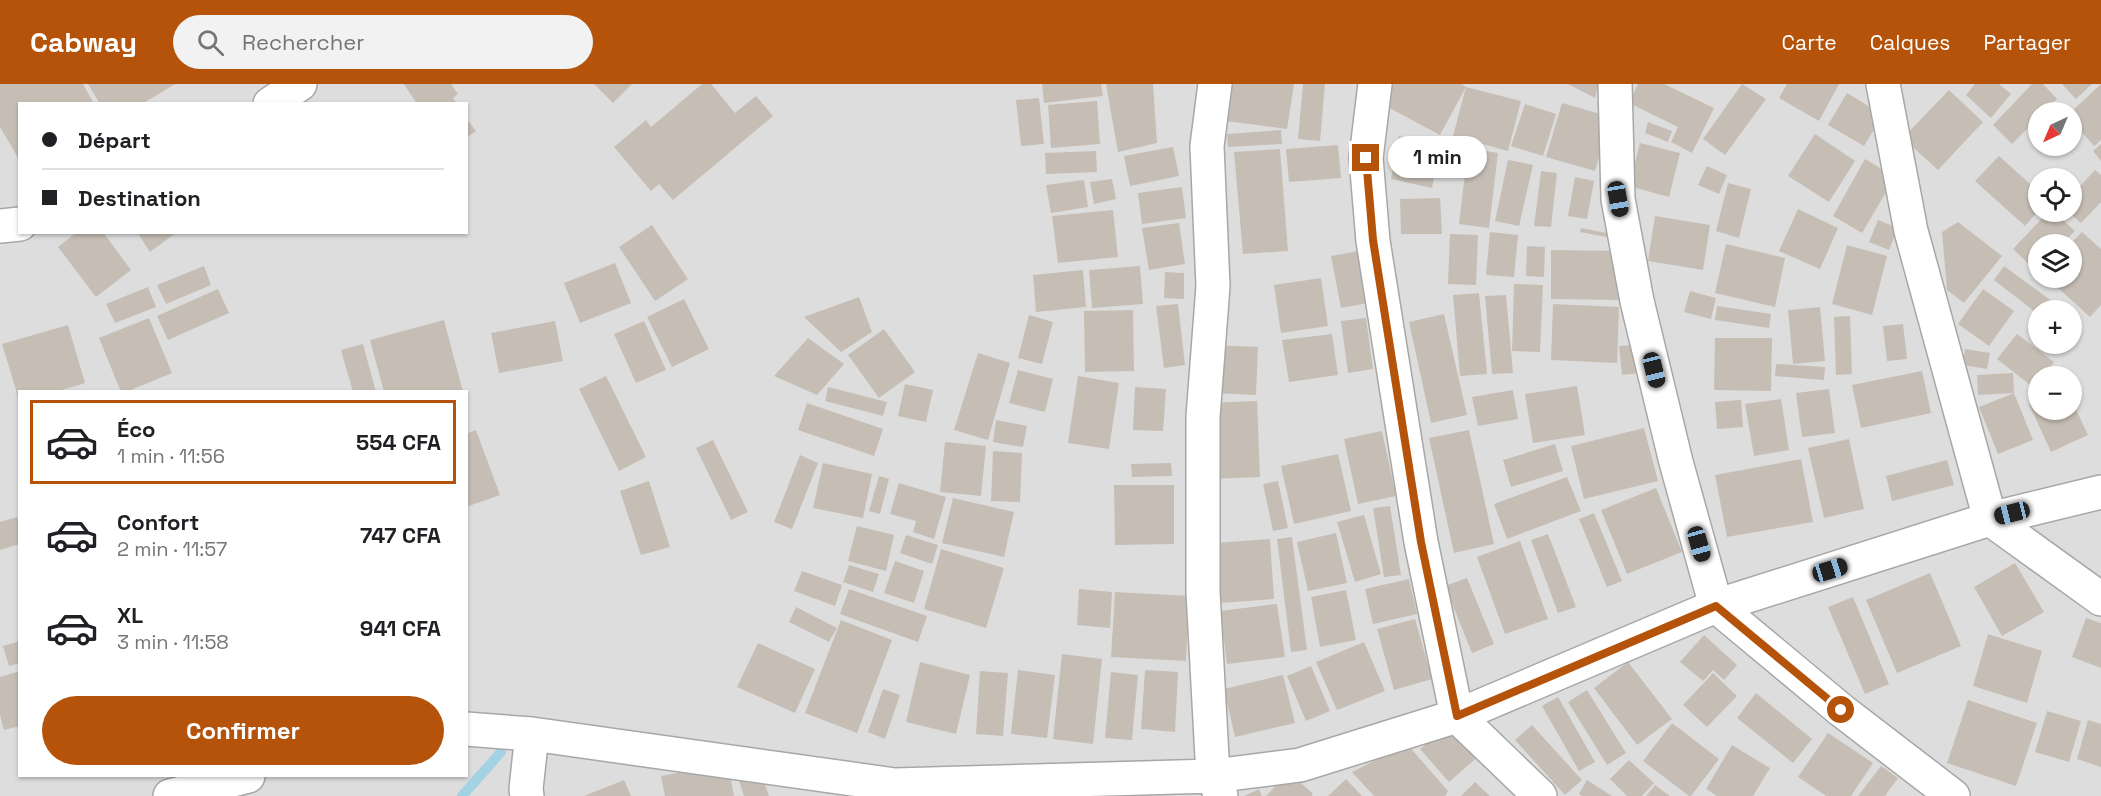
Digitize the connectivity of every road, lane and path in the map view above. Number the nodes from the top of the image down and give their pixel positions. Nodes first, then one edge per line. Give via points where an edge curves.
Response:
1 (300, 84) edge
2 (1215, 84) edge
3 (1375, 84) edge
4 (1615, 84) edge
5 (1883, 84) edge
6 (273, 102) edge
7 (18, 224) edge
8 (0, 226) edge
9 (2101, 492) edge
10 (1990, 519) junction
11 (2101, 599) edge
12 (1716, 606) junction
13 (1457, 716) junction
14 (468, 729) edge
15 (532, 734) junction
16 (244, 777) edge
17 (1217, 786) edge
18 (170, 796) edge
19 (527, 796) edge
20 (1540, 796) edge
21 (1953, 796) edge

1 - 6 street
2 - 17 street via 1207,146 1213,286 1203,417 1203,592
3 - 13 street via 1366,158 1373,240 1421,542
4 - 12 street via 1618,199 1637,301
5 - 10 street via 1911,231
7 - 8 street
9 - 10 street
10 - 11 street
10 - 12 street
12 - 13 street
12 - 21 street
13 - 17 street via 1300,765
13 - 20 street
14 - 15 street
15 - 17 street via 895,785
15 - 19 street
16 - 18 street

